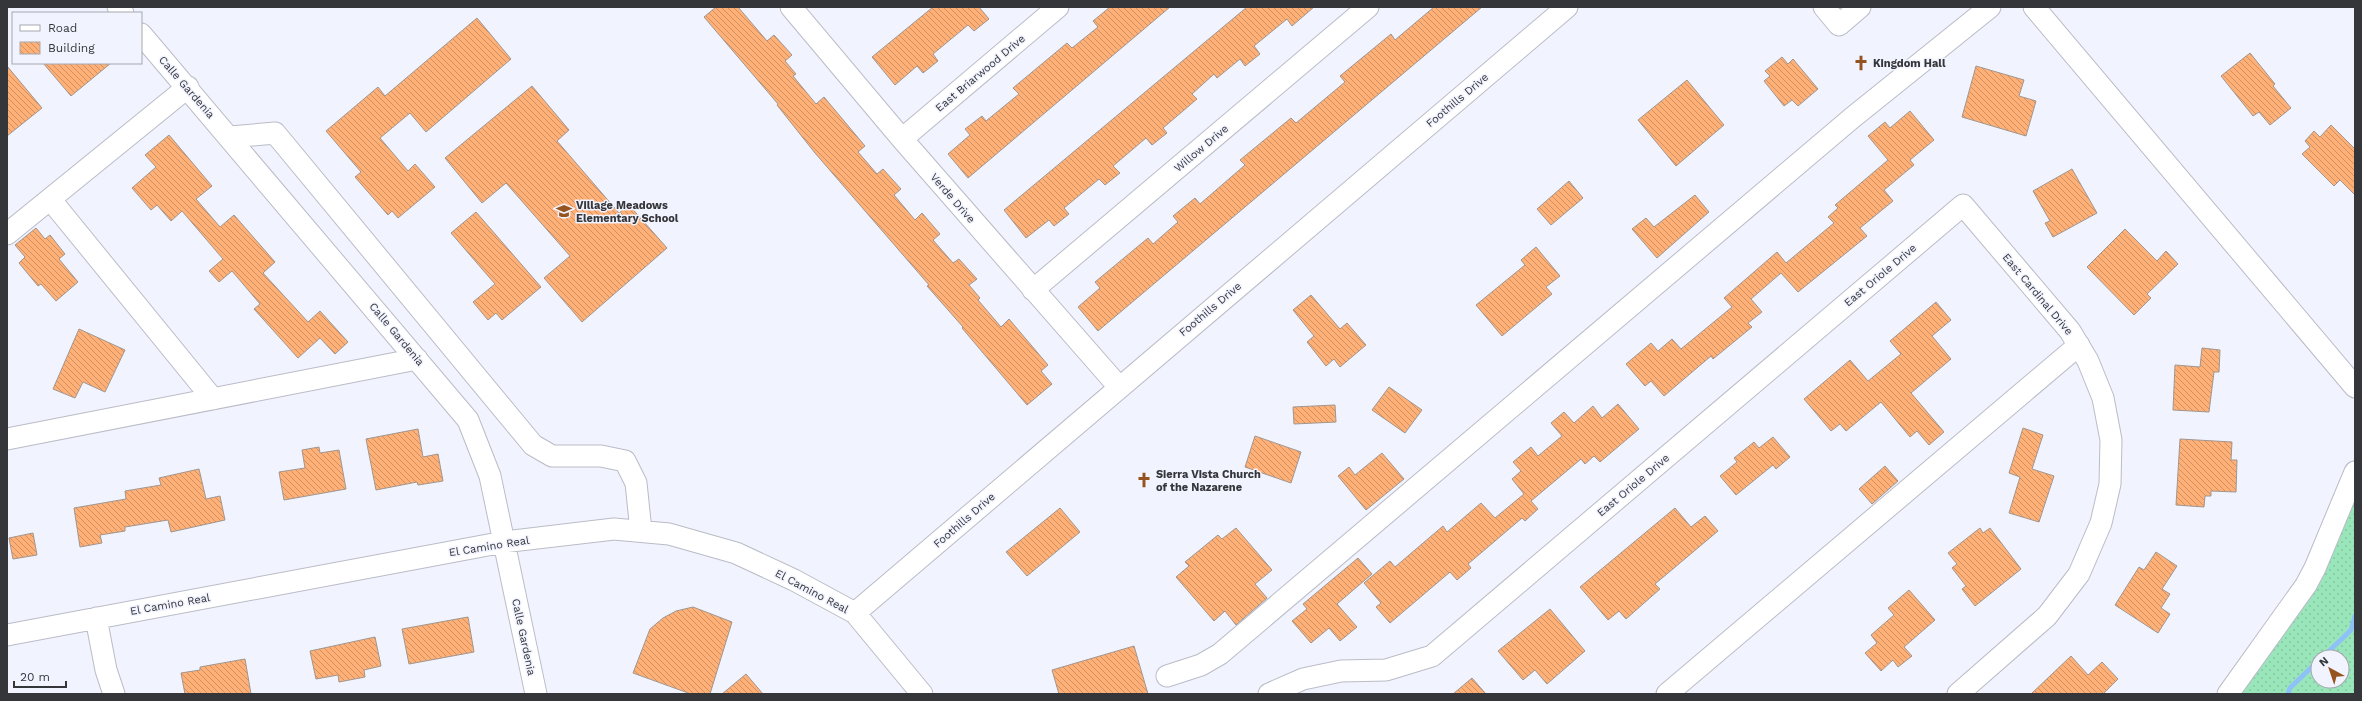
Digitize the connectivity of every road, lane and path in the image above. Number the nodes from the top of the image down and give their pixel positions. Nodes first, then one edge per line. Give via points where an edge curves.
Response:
1 (791, 7) edge
2 (1058, 7) edge
3 (1368, 7) edge
4 (1567, 7) edge
5 (1824, 7) edge
6 (1860, 7) edge
7 (1990, 7) edge
8 (2034, 7) edge
9 (142, 35) edge
10 (188, 88) junction
11 (230, 137) junction
12 (902, 139) junction
13 (50, 199) junction
14 (1963, 205) joint
15 (7, 234) edge
16 (1033, 290) junction
17 (2079, 345) junction
18 (418, 358) junction
19 (1119, 387) junction
20 (2355, 387) edge
21 (213, 399) junction
22 (7, 438) edge
23 (2355, 472) edge
24 (641, 531) junction
25 (504, 542) junction
26 (855, 613) junction
27 (96, 618) junction
28 (7, 635) edge
29 (1167, 676) dead end
30 (114, 694) edge
31 (536, 694) edge
32 (922, 694) edge
33 (1269, 694) edge
34 (1667, 694) edge
35 (1958, 694) edge
36 (2228, 694) edge

1 - 12 street, Verde Drive
2 - 12 street, East Briarwood Drive
3 - 16 street, Willow Drive
4 - 19 street, Foothills Drive
5 - 6 street via 1839,25
7 - 29 street via 1852,118 1220,654 1201,665
8 - 20 street
9 - 10 street, Calle Gardenia
10 - 11 street, Calle Gardenia
10 - 13 street
11 - 18 street, Calle Gardenia
11 - 24 street via 275,133 533,445 552,456 601,456 626,461 636,483
12 - 16 street, Verde Drive
13 - 15 street
13 - 21 street
14 - 17 street, East Cardinal Drive via 2070,331
14 - 33 street, East Oriole Drive via 1432,656 1386,670 1341,671 1302,679
16 - 19 street, Verde Drive
17 - 34 street
17 - 35 street, East Cardinal Drive via 2103,398 2111,440 2110,484 2101,523 2079,574 2048,616
18 - 21 street
18 - 25 street, Calle Gardenia via 468,420 490,476
19 - 26 street, Foothills Drive
21 - 22 street
23 - 36 street via 2306,584
24 - 25 street, El Camino Real via 614,528
24 - 26 street, El Camino Real via 669,534 736,553 794,580
25 - 27 street, El Camino Real
25 - 31 street, Calle Gardenia
26 - 32 street, El Camino Real
27 - 28 street, El Camino Real
27 - 30 street via 106,670

